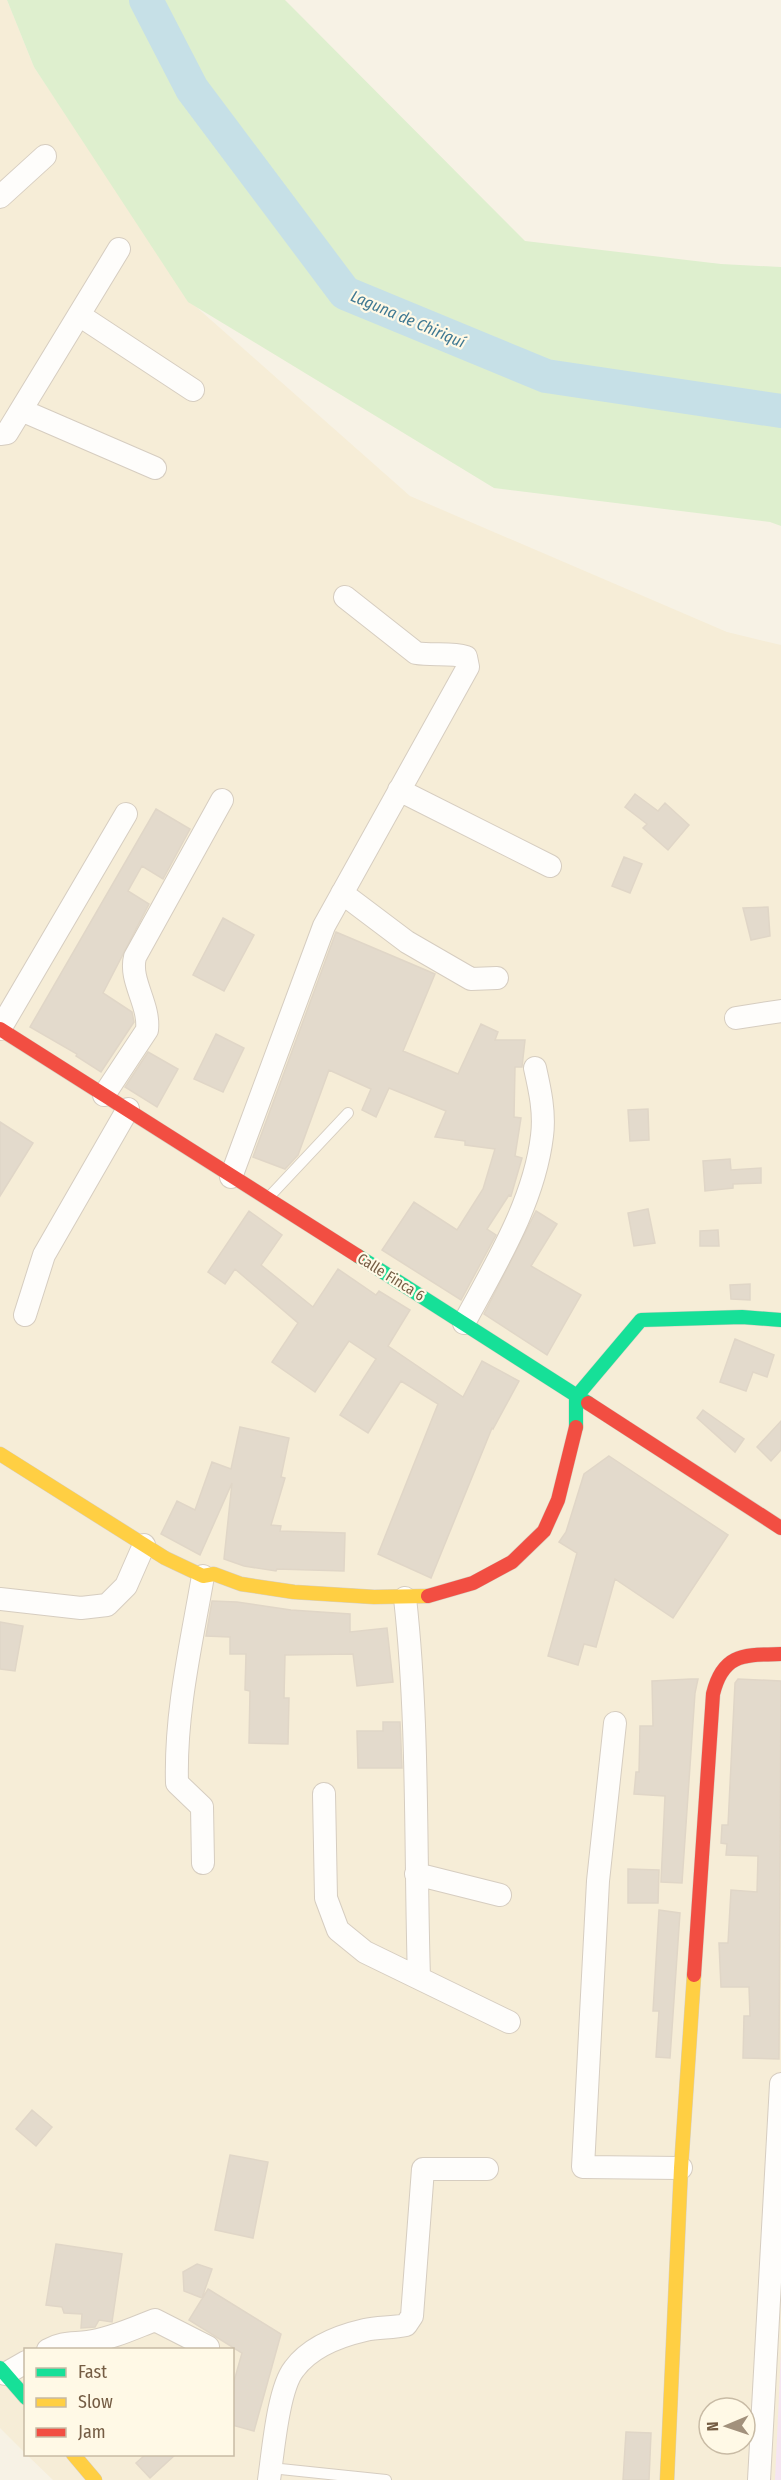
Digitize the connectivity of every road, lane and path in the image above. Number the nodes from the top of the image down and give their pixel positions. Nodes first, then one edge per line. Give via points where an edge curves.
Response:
1 (45, 156) dead end
2 (0, 197) edge
3 (119, 249) dead end
4 (79, 315) junction
5 (193, 390) dead end
6 (21, 410) junction
7 (0, 434) edge
8 (155, 468) dead end
9 (345, 597) dead end
10 (399, 790) junction
11 (222, 800) dead end
12 (126, 814) dead end
13 (550, 866) dead end
14 (342, 893) junction
15 (497, 978) dead end
16 (781, 1011) edge
17 (736, 1018) dead end
18 (0, 1029) edge
19 (535, 1068) dead end
20 (104, 1095) junction
21 (128, 1109) junction
22 (348, 1113) dead end
23 (231, 1177) junction
24 (266, 1199) junction
25 (25, 1315) dead end
26 (781, 1320) edge
27 (464, 1323) junction
28 (576, 1397) junction
29 (0, 1454) edge
30 (781, 1528) edge
31 (144, 1545) junction
32 (203, 1576) junction
33 (405, 1598) junction
34 (0, 1599) edge
35 (781, 1654) edge
36 (615, 1724) dead end
37 (324, 1794) dead end
38 (203, 1863) dead end
39 (416, 1874) junction
40 (500, 1895) dead end
41 (419, 1978) junction
42 (508, 2022) dead end
43 (781, 2084) edge
44 (681, 2168) junction
45 (778, 2168) edge
46 (487, 2169) dead end
47 (208, 2347) dead end
48 (50, 2348) edge
49 (24, 2363) edge
50 (2, 2371) edge
51 (24, 2396) edge
52 (76, 2456) edge
53 (270, 2474) edge
54 (95, 2480) edge
55 (386, 2480) edge
56 (667, 2480) edge
57 (759, 2480) edge

1 - 2 street
3 - 4 street
4 - 5 street
4 - 6 street
6 - 7 street via 7,433
6 - 8 street
9 - 10 street via 416,653 466,657 468,667
10 - 13 street
10 - 14 street
11 - 20 street via 135,957 132,968 148,1018 147,1030
12 - 18 street
14 - 15 street via 407,942 471,979
14 - 23 street via 324,926
16 - 17 street
18 - 20 street, Calle Finca 6
19 - 27 street via 542,1101 542,1135 534,1179 506,1245
20 - 21 street, Calle Finca 6
21 - 23 street, Calle Finca 6
21 - 25 street via 44,1255
22 - 24 lane
23 - 24 street, Calle Finca 6
24 - 27 street, Calle Finca 6
26 - 28 street via 641,1320
27 - 28 street, Calle Finca 6
28 - 30 street, Calle Finca 6
28 - 33 street via 576,1434 558,1500 544,1531 513,1562 473,1583 432,1596
29 - 31 street
31 - 32 street
31 - 34 street via 126,1586 107,1605 81,1608
32 - 33 street via 214,1574 241,1584 294,1592
32 - 38 street via 176,1756 177,1783 202,1807
33 - 39 street via 416,1761
35 - 44 street via 742,1656 729,1661 715,1682
36 - 44 street via 598,1881 583,2167
37 - 41 street via 326,1898 338,1930 365,1952
39 - 40 street
39 - 41 street
41 - 42 street
43 - 45 street
44 - 56 street
45 - 57 street
46 - 53 street via 423,2169 411,2316 406,2325 347,2335 308,2353 292,2370
47 - 48 street via 155,2320 89,2342 59,2343
49 - 50 street
50 - 51 street
52 - 54 street
53 - 55 lane

